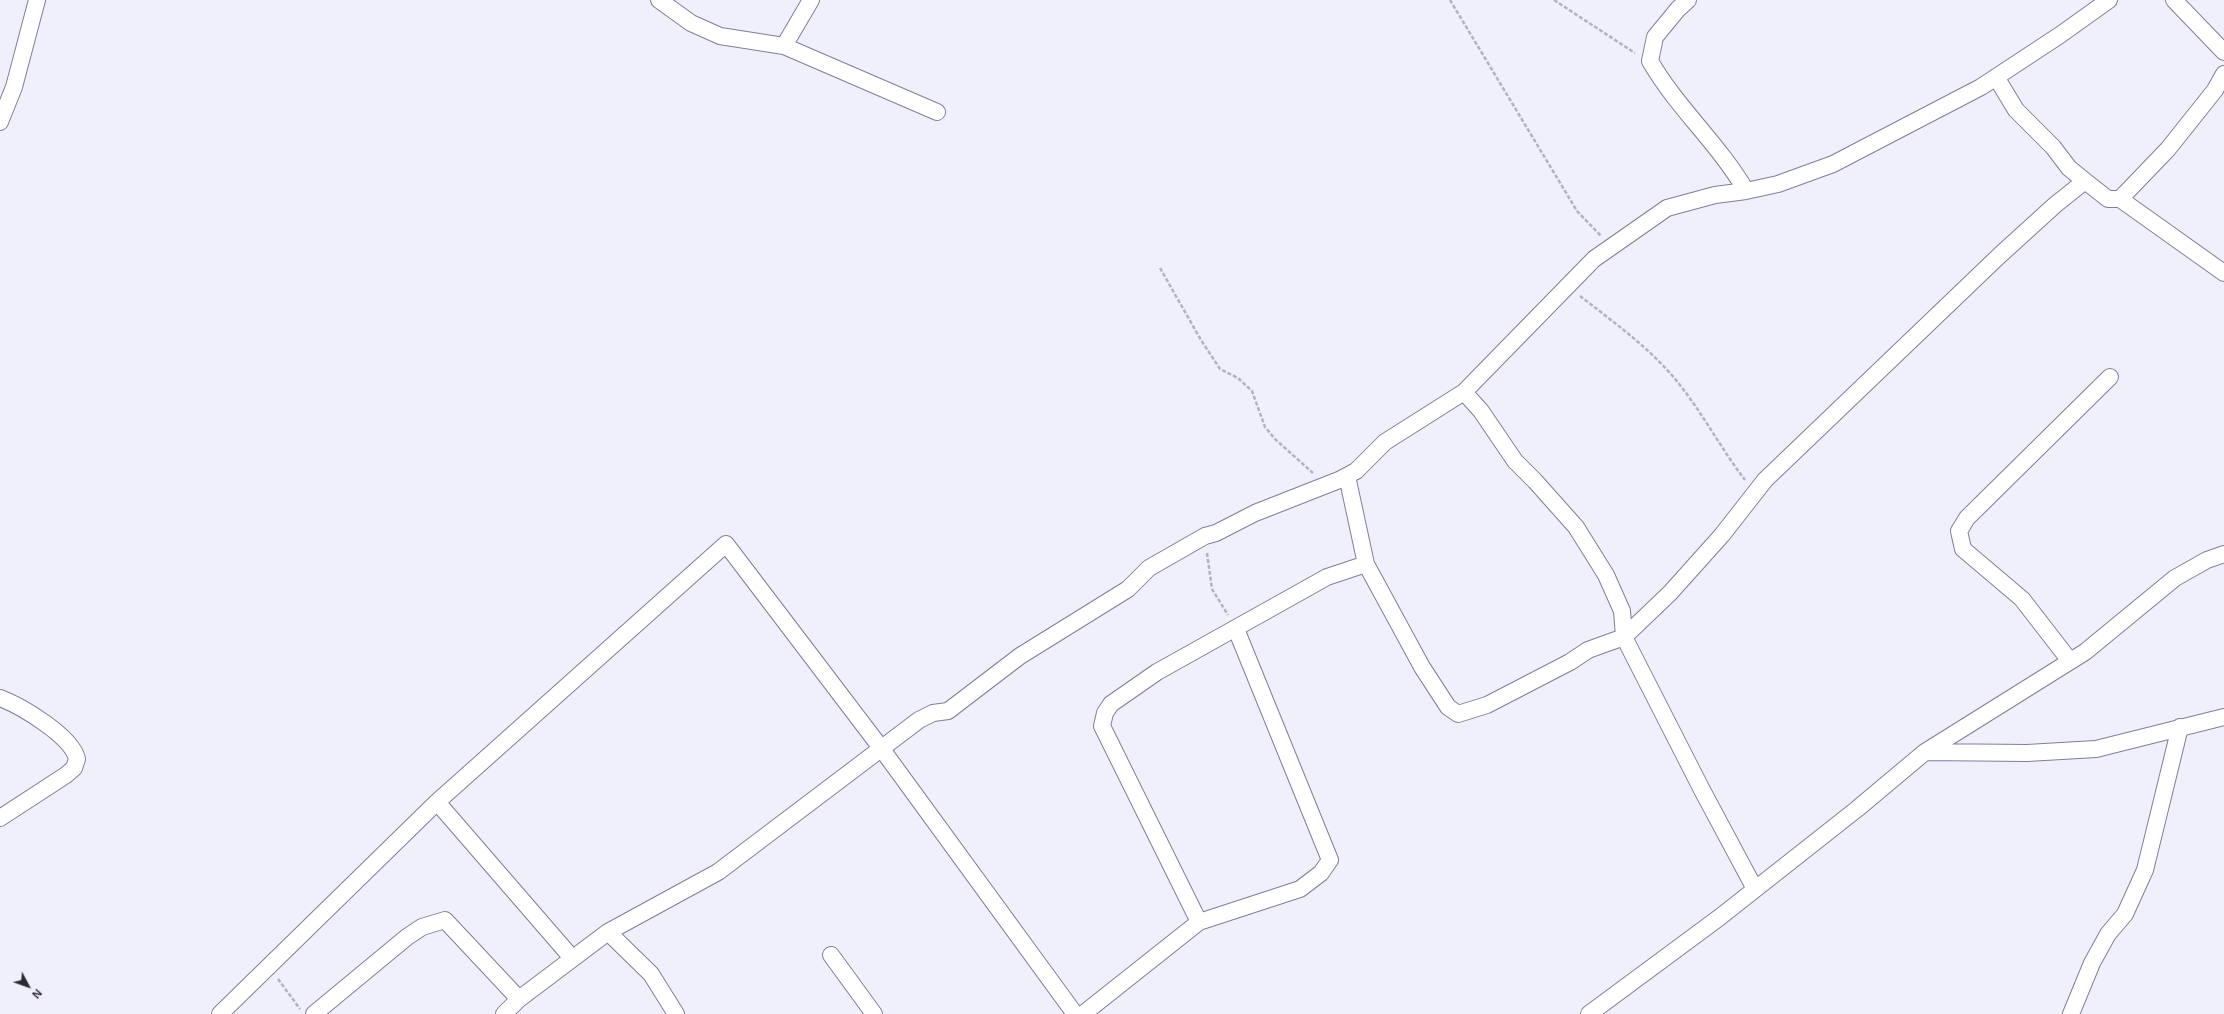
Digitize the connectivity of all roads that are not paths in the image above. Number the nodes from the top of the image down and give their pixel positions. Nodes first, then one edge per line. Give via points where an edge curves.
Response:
1 (37, 0) edge
2 (659, 0) edge
3 (811, 0) edge
4 (1688, 0) edge
5 (2109, 0) edge
6 (2174, 0) edge
7 (784, 46) junction
8 (2224, 52) edge
9 (2224, 74) edge
10 (1996, 77) junction
11 (936, 112) dead end
12 (0, 122) edge
13 (2085, 181) junction
14 (1746, 192) junction
15 (2120, 199) junction
16 (2224, 273) edge
17 (2110, 377) dead end
18 (1464, 392) junction
19 (1347, 476) junction
20 (2224, 554) edge
21 (1366, 564) junction
22 (1236, 629) junction
23 (1624, 637) junction
24 (2070, 662) junction
25 (0, 698) edge
26 (2224, 717) edge
27 (2180, 727) junction
28 (881, 748) junction
29 (1925, 752) junction
30 (437, 802) junction
31 (0, 818) edge
32 (1755, 889) junction
33 (1199, 922) junction
34 (608, 932) junction
35 (831, 955) dead end
36 (572, 958) junction
37 (519, 999) junction
38 (220, 1014) edge
39 (314, 1014) edge
40 (504, 1014) edge
41 (676, 1014) edge
42 (874, 1014) edge
43 (1075, 1014) edge
44 (1083, 1014) edge
45 (1589, 1014) edge
46 (2071, 1014) edge

1 - 12 street via 14,87
2 - 7 street via 691,23 720,36
3 - 7 street
4 - 14 street via 1655,37 1650,61 1661,80 1736,174
5 - 10 street via 2060,36
6 - 8 street
7 - 11 street
9 - 15 street via 2215,90 2168,149
10 - 13 street via 2016,110 2053,147 2069,168
10 - 14 street via 1888,137 1832,164 1778,184
13 - 15 street via 2108,199
13 - 23 street via 1995,260 1765,480 1722,535 1670,593
14 - 18 street via 1715,195 1668,208 1611,246 1594,259
15 - 16 street
17 - 24 street via 1967,518 1959,531 1963,549 2022,599
18 - 19 street via 1385,442 1356,471
18 - 23 street via 1515,461 1576,527 1606,575 1622,611
19 - 21 street
19 - 28 street via 1205,536 1150,568 1128,589 1020,656 948,711 933,713 919,720
20 - 24 street via 2207,560 2175,578 2086,652
21 - 22 street via 1327,577
21 - 23 street via 1422,667 1448,707 1458,714 1487,705 1588,650
22 - 33 street via 1157,672 1111,704 1105,713 1102,726
22 - 33 street via 1330,860 1321,873 1300,889
23 - 32 street
24 - 29 street
25 - 31 street via 25,710 44,724 71,746 77,759 74,768 66,775
26 - 27 street
27 - 29 street via 2096,749 2026,754
27 - 46 street via 2145,870 2125,914 2101,945
28 - 30 street via 726,544
28 - 34 street via 718,872
28 - 43 street
29 - 32 street
30 - 36 street
30 - 38 street
32 - 45 street
33 - 44 street
34 - 36 street
34 - 41 street via 651,974
35 - 42 street
36 - 37 street
37 - 39 street via 445,920 422,927 407,937
37 - 40 street

